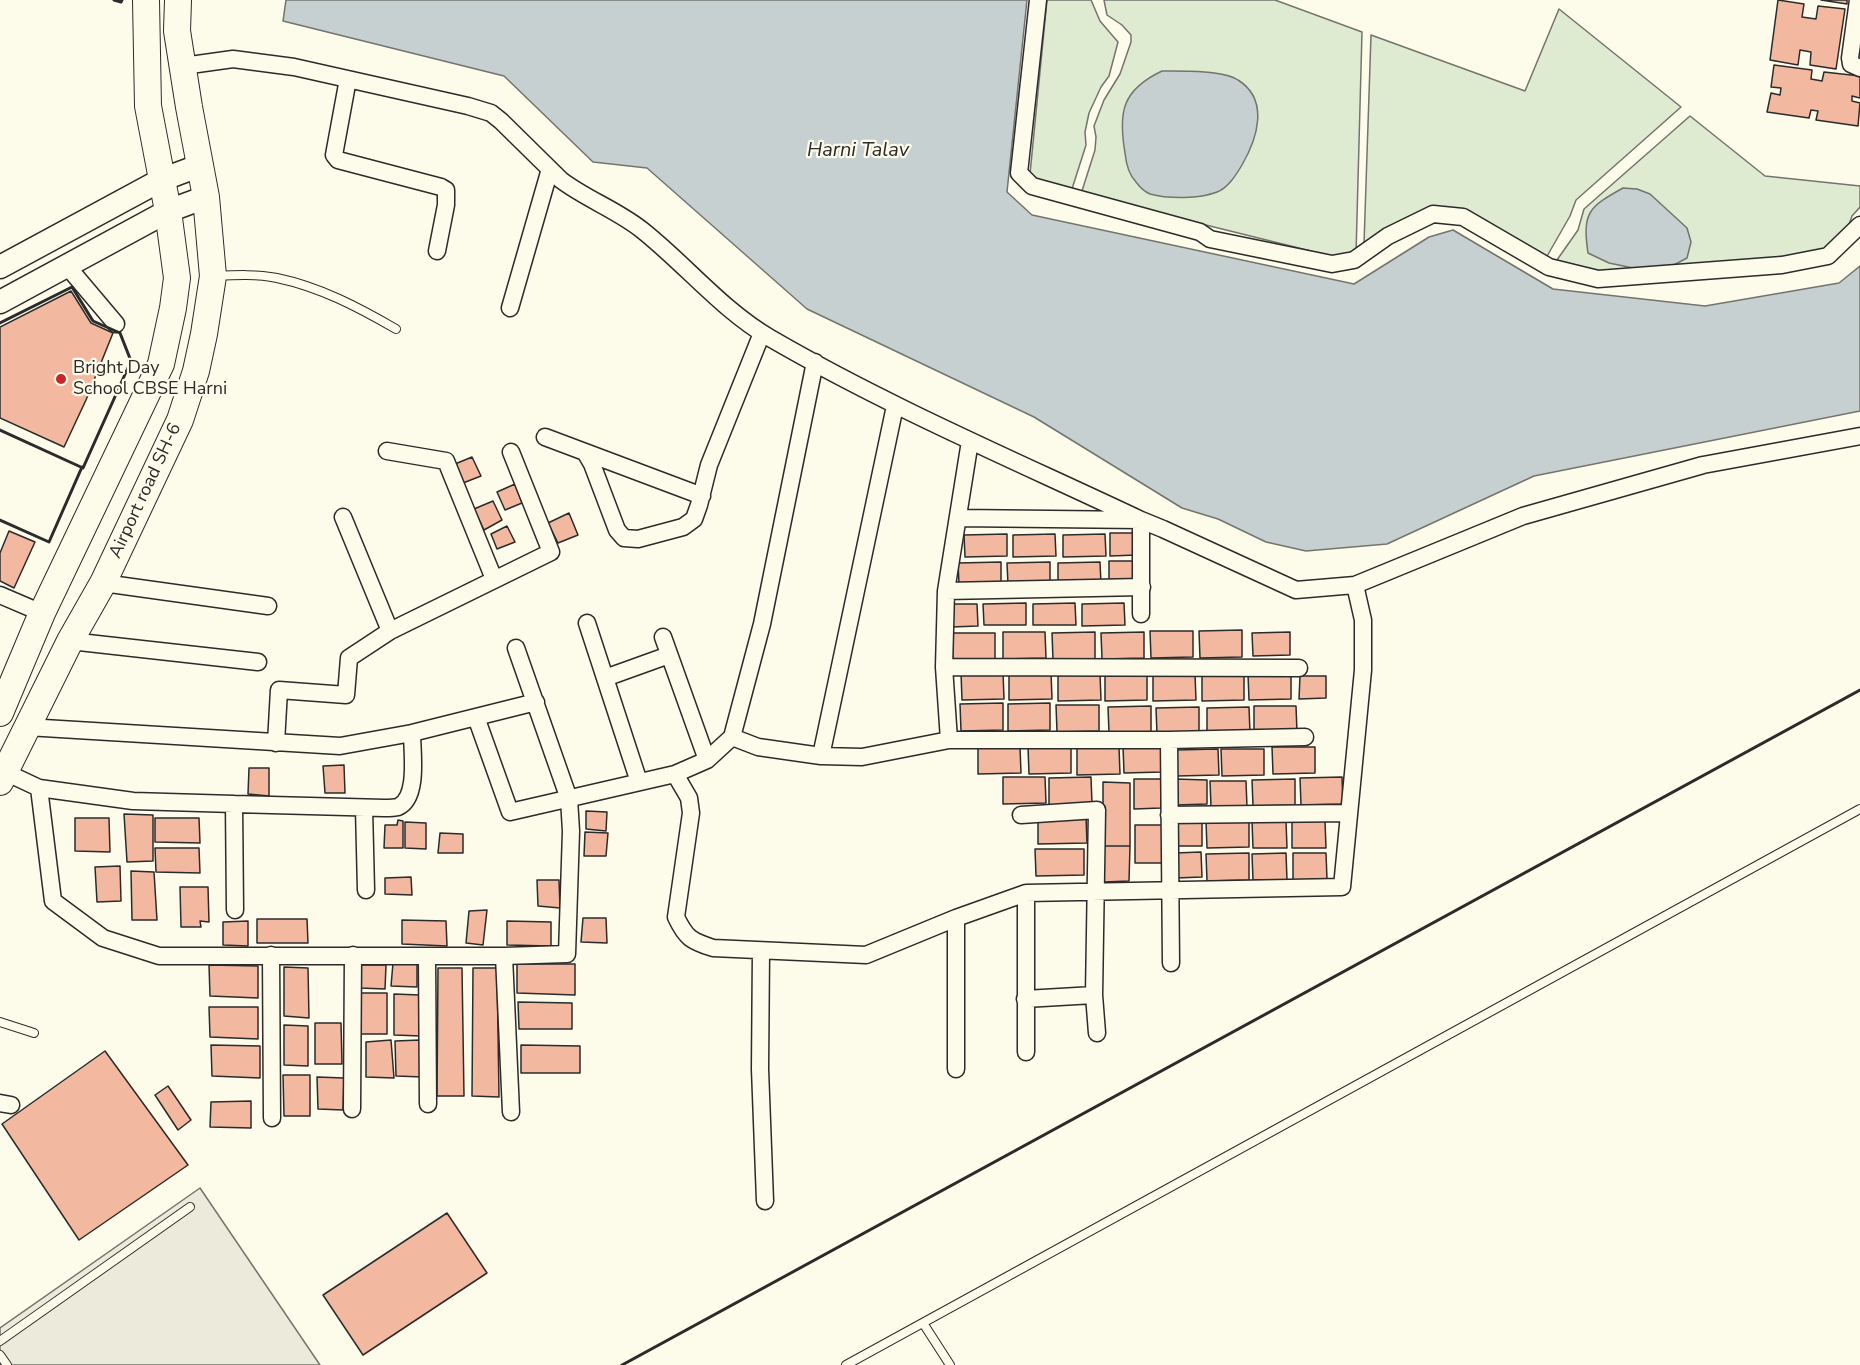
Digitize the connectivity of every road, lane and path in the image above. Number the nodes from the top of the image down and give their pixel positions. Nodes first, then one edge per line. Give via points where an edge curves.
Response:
1 (146, 0) edge
2 (178, 0) edge
3 (1038, 0) edge
4 (1858, 0) edge
5 (183, 66) junction
6 (1860, 68) edge
7 (348, 79) junction
8 (201, 165) junction
9 (550, 169) junction
10 (161, 180) junction
11 (206, 197) junction
12 (168, 211) junction
13 (1860, 225) edge
14 (437, 250) dead end
15 (67, 266) junction
16 (0, 267) edge
17 (213, 276) junction
18 (0, 302) edge
19 (510, 308) dead end
20 (116, 324) dead end
21 (396, 329) dead end
22 (762, 333) junction
23 (814, 362) junction
24 (144, 402) junction
25 (895, 406) junction
26 (180, 420) junction
27 (1860, 436) edge
28 (545, 437) dead end
29 (970, 441) junction
30 (387, 451) dead end
31 (511, 452) dead end
32 (585, 452) junction
33 (702, 496) junction
34 (343, 518) dead end
35 (958, 518) junction
36 (1140, 520) junction
37 (494, 579) junction
38 (103, 583) junction
39 (1355, 585) junction
40 (1142, 587) junction
41 (946, 591) junction
42 (0, 595) edge
43 (268, 606) dead end
44 (42, 613) junction
45 (1141, 614) dead end
46 (587, 622) dead end
47 (390, 631) junction
48 (663, 637) dead end
49 (70, 641) junction
50 (516, 648) dead end
51 (669, 655) junction
52 (258, 662) dead end
53 (944, 667) junction
54 (1299, 668) dead end
55 (605, 678) junction
56 (536, 702) junction
57 (0, 713) edge
58 (476, 717) junction
59 (27, 727) junction
60 (412, 733) junction
61 (1305, 737) dead end
62 (732, 738) junction
63 (950, 740) junction
64 (1169, 741) junction
65 (276, 743) junction
66 (821, 756) junction
67 (707, 760) junction
68 (675, 774) junction
69 (3, 777) edge
70 (639, 782) junction
71 (39, 788) junction
72 (569, 799) junction
73 (234, 804) junction
74 (364, 808) junction
75 (1860, 809) edge
76 (1348, 813) junction
77 (1021, 815) dead end
78 (1168, 815) junction
79 (366, 890) dead end
80 (1096, 890) junction
81 (1171, 890) junction
82 (1026, 892) junction
83 (236, 910) dead end
84 (956, 918) junction
85 (761, 951) junction
86 (272, 955) junction
87 (353, 955) junction
88 (427, 956) junction
89 (504, 956) junction
90 (1171, 963) dead end
91 (1094, 995) junction
92 (1025, 999) junction
93 (0, 1022) edge
94 (1096, 1033) dead end
95 (34, 1034) dead end
96 (1026, 1052) dead end
97 (956, 1069) dead end
98 (428, 1104) dead end
99 (352, 1108) dead end
100 (511, 1112) dead end
101 (272, 1118) dead end
102 (765, 1201) dead end
103 (190, 1207) dead end
104 (923, 1323) junction
105 (0, 1341) edge
106 (0, 1355) edge
107 (7, 1365) edge
108 (846, 1365) edge
109 (950, 1365) edge

1 - 10 main road via 148,106
2 - 5 main road, Airport road SH-6 via 177,31
3 - 13 street via 1019,173 1032,186 1200,232 1210,239 1332,264 1354,260 1388,236 1433,214 1463,217 1549,267 1598,279 1782,265 1827,256
4 - 6 street via 1850,58 1851,64
5 - 7 street via 232,59
5 - 8 main road, Airport road SH-6
7 - 9 street via 491,113
7 - 14 street via 334,155 338,160 446,190
8 - 10 street
8 - 11 main road, Airport road SH-6
9 - 19 street
9 - 22 street via 574,190 641,230
10 - 12 main road
10 - 16 street
11 - 12 street
11 - 17 main road, Airport road SH-6
12 - 15 street
12 - 24 main road via 177,278 161,364
15 - 18 street
15 - 20 street
17 - 21 lane via 275,278 318,289
17 - 26 main road, Airport road SH-6 via 196,371
22 - 23 street
22 - 33 street via 709,465
23 - 25 street
23 - 62 street via 762,624
24 - 26 main road
24 - 44 main road
25 - 29 street
25 - 66 street
26 - 38 main road, Airport road SH-6
27 - 39 street via 1703,465 1534,513
28 - 32 street
29 - 35 street
29 - 36 street
30 - 37 street via 446,461 464,489
31 - 37 street via 551,552
32 - 33 street
32 - 33 street via 617,530 624,538 638,539 684,527 694,519
34 - 47 street
35 - 36 street
35 - 41 street
36 - 39 street via 1296,590
36 - 40 street
37 - 47 street
38 - 43 street
38 - 49 main road, Airport road SH-6
39 - 76 street via 1363,621 1363,670
40 - 41 street
40 - 45 street
41 - 53 street
42 - 44 street
44 - 57 main road
46 - 55 street
47 - 65 street via 349,658 346,694 279,690
48 - 51 street
49 - 52 street
49 - 59 main road, Airport road SH-6
50 - 56 street
51 - 55 street
51 - 67 street
53 - 54 street
53 - 63 street
55 - 70 street
56 - 58 street
56 - 72 street
58 - 60 street
58 - 72 street via 510,812
59 - 65 street
59 - 69 main road, Airport road SH-6
60 - 65 street via 340,746
60 - 74 street via 409,797 399,806
61 - 64 street
62 - 66 street via 758,747
62 - 67 street
63 - 64 street
63 - 66 street via 862,757
64 - 78 street
67 - 68 street
68 - 70 street
68 - 85 street via 689,798 691,813 676,917 683,932 693,942 712,948
69 - 71 street
70 - 72 street
71 - 73 street via 134,801
71 - 86 street via 53,901 103,938 159,956
72 - 89 street via 567,954
73 - 74 street
73 - 83 street
74 - 79 street
75 - 104 lane
76 - 78 street
76 - 81 street via 1342,887
77 - 80 street via 1097,810
78 - 81 street
80 - 81 street
80 - 82 street
80 - 91 street
81 - 90 street
82 - 84 street
82 - 92 street
84 - 85 street via 866,954
84 - 97 street
85 - 102 street
86 - 87 street
86 - 101 street
87 - 88 street
87 - 99 street
88 - 89 street
88 - 98 street
89 - 100 street
91 - 92 street
91 - 94 street
92 - 96 street
93 - 95 lane
103 - 105 lane
104 - 108 lane
104 - 109 lane
106 - 107 lane

